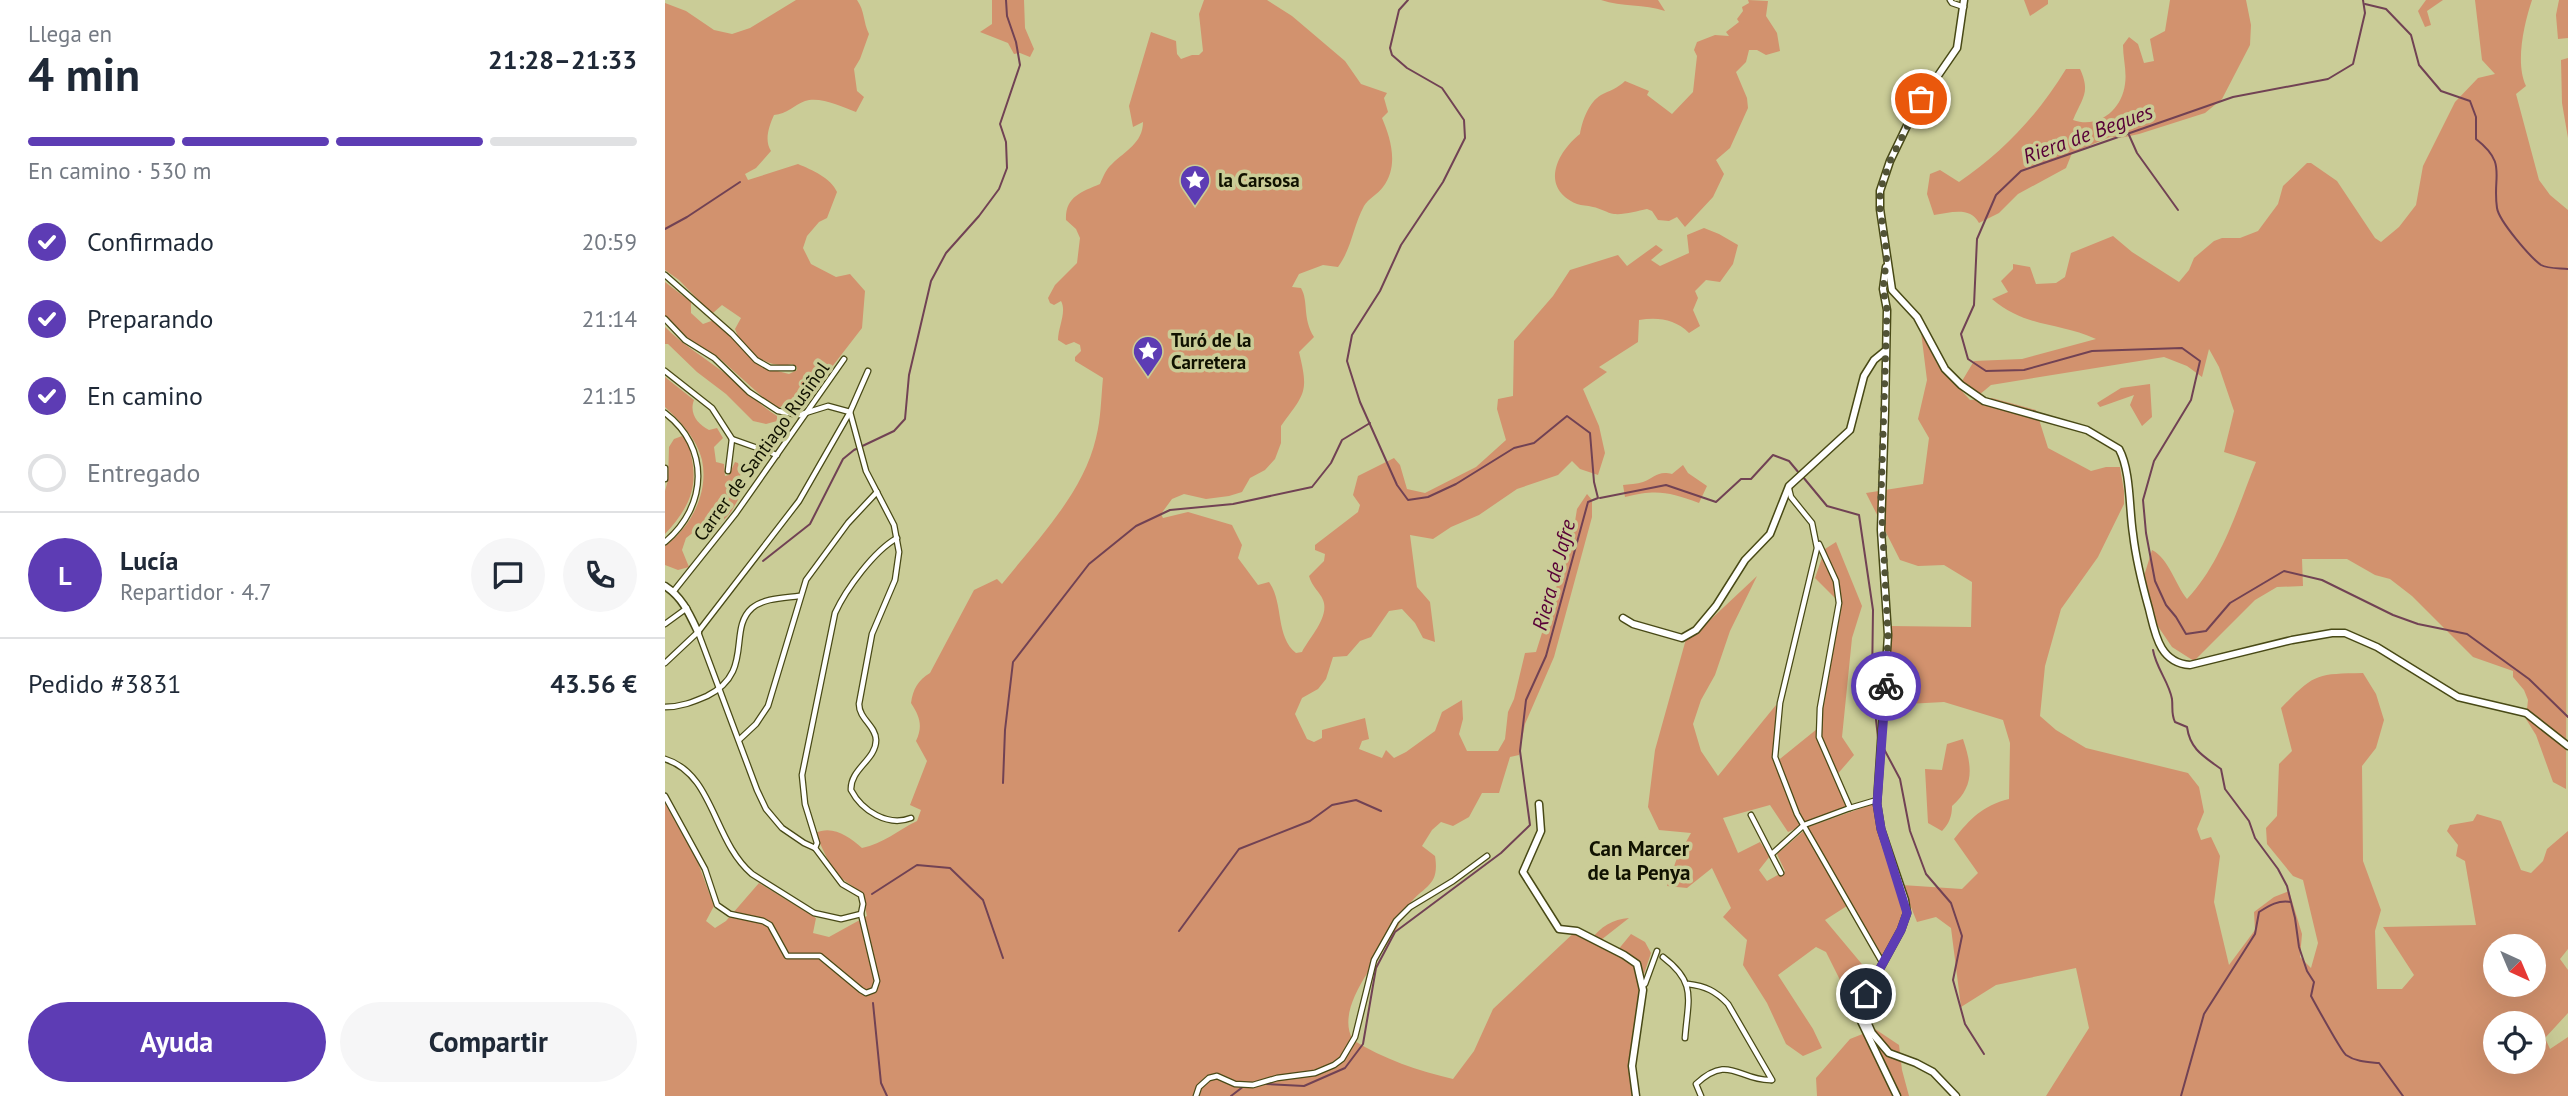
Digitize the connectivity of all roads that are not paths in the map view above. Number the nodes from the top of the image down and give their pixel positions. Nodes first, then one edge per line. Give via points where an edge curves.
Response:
1 (1951, 0) edge
2 (1964, 3) edge
3 (1887, 254) junction
4 (665, 275) edge
5 (665, 319) edge
6 (1885, 351) junction
7 (844, 359) dead end
8 (793, 368) dead end
9 (665, 371) edge
10 (868, 371) dead end
11 (665, 412) edge
12 (850, 412) junction
13 (806, 413) junction
14 (732, 439) junction
15 (777, 454) junction
16 (665, 468) edge
17 (728, 471) dead end
18 (665, 479) edge
19 (1789, 486) junction
20 (877, 492) junction
21 (897, 538) junction
22 (1817, 540) junction
23 (665, 541) edge
24 (665, 586) edge
25 (673, 592) junction
26 (799, 596) junction
27 (687, 608) junction
28 (1623, 618) dead end
29 (665, 624) edge
30 (698, 632) junction
31 (665, 663) edge
32 (720, 690) junction
33 (665, 707) edge
34 (740, 739) junction
35 (2568, 746) edge
36 (665, 759) edge
37 (665, 796) edge
38 (1877, 800) junction
39 (1539, 803) dead end
40 (1850, 808) junction
41 (1751, 815) dead end
42 (911, 818) dead end
43 (1804, 825) junction
44 (815, 848) junction
45 (1773, 853) junction
46 (1487, 856) dead end
47 (1781, 873) dead end
48 (861, 914) junction
49 (1657, 951) dead end
50 (1663, 957) dead end
51 (1882, 962) junction
52 (1688, 984) junction
53 (1642, 985) junction
54 (1863, 1007) junction
55 (1685, 1038) dead end
56 (1196, 1096) edge
57 (1636, 1096) edge
58 (1702, 1096) edge
59 (1897, 1096) edge
60 (1957, 1096) edge

1 - 2 street
2 - 3 street via 1957,48 1921,99 1883,177 1879,199
3 - 6 street
3 - 35 street via 1892,289 1909,306 1945,369 1961,385 1984,401 2087,430 2119,449 2126,467 2139,569 2158,642 2171,659 2190,665 2291,640 2345,633 2377,647 2458,697 2526,713
4 - 8 street via 756,360 770,368
5 - 13 street via 755,396 784,414
6 - 19 street via 1864,376 1850,430
6 - 38 street via 1881,530 1888,635
7 - 13 street, Carrer de Santiago Rusiñol
9 - 14 street via 712,408
10 - 12 street
11 - 23 street via 691,443 699,486 686,518
12 - 13 street via 828,406
12 - 20 street via 866,471
12 - 30 street via 799,501
13 - 15 street, Carrer de Santiago Rusiñol
14 - 15 street
14 - 17 street
15 - 25 street, Carrer de Santiago Rusiñol
16 - 18 street
19 - 22 street
19 - 28 street via 1770,534 1745,560 1696,630 1682,638
20 - 21 street
20 - 26 street via 831,544
21 - 42 street via 898,570 872,634 859,704 876,742 850,785 856,798 877,816 891,821
21 - 44 street via 858,576 835,613 803,775
22 - 40 street via 1836,581 1839,603 1819,737
22 - 43 street via 1780,703 1775,757
24 - 25 street
25 - 27 street
26 - 32 street via 760,603 748,612 735,666
26 - 34 street via 768,706
27 - 29 street
27 - 30 street
30 - 31 street
30 - 32 street
32 - 33 street via 684,705
32 - 34 street
34 - 44 street via 767,809 787,833
36 - 48 street via 695,779 722,834 752,874 814,912 841,919
37 - 48 street via 705,869 720,908 767,922 787,956 820,956 871,992 877,981
38 - 40 street
38 - 51 street via 1881,829 1907,913
39 - 53 street via 1541,831 1523,872 1559,929 1577,932 1632,959
40 - 43 street
41 - 45 street
43 - 45 street
43 - 51 street
44 - 48 street via 842,884 861,895
45 - 47 street
46 - 56 street via 1396,921 1374,960 1355,1037 1342,1059 1315,1073 1253,1085 1209,1077
49 - 53 street
50 - 52 street
51 - 54 street
52 - 55 street
52 - 58 street via 1718,993 1728,1004 1772,1080 1720,1070 1696,1084
53 - 57 street via 1632,1066
54 - 59 street via 1860,1019
54 - 60 street via 1872,1033 1885,1050 1933,1072

